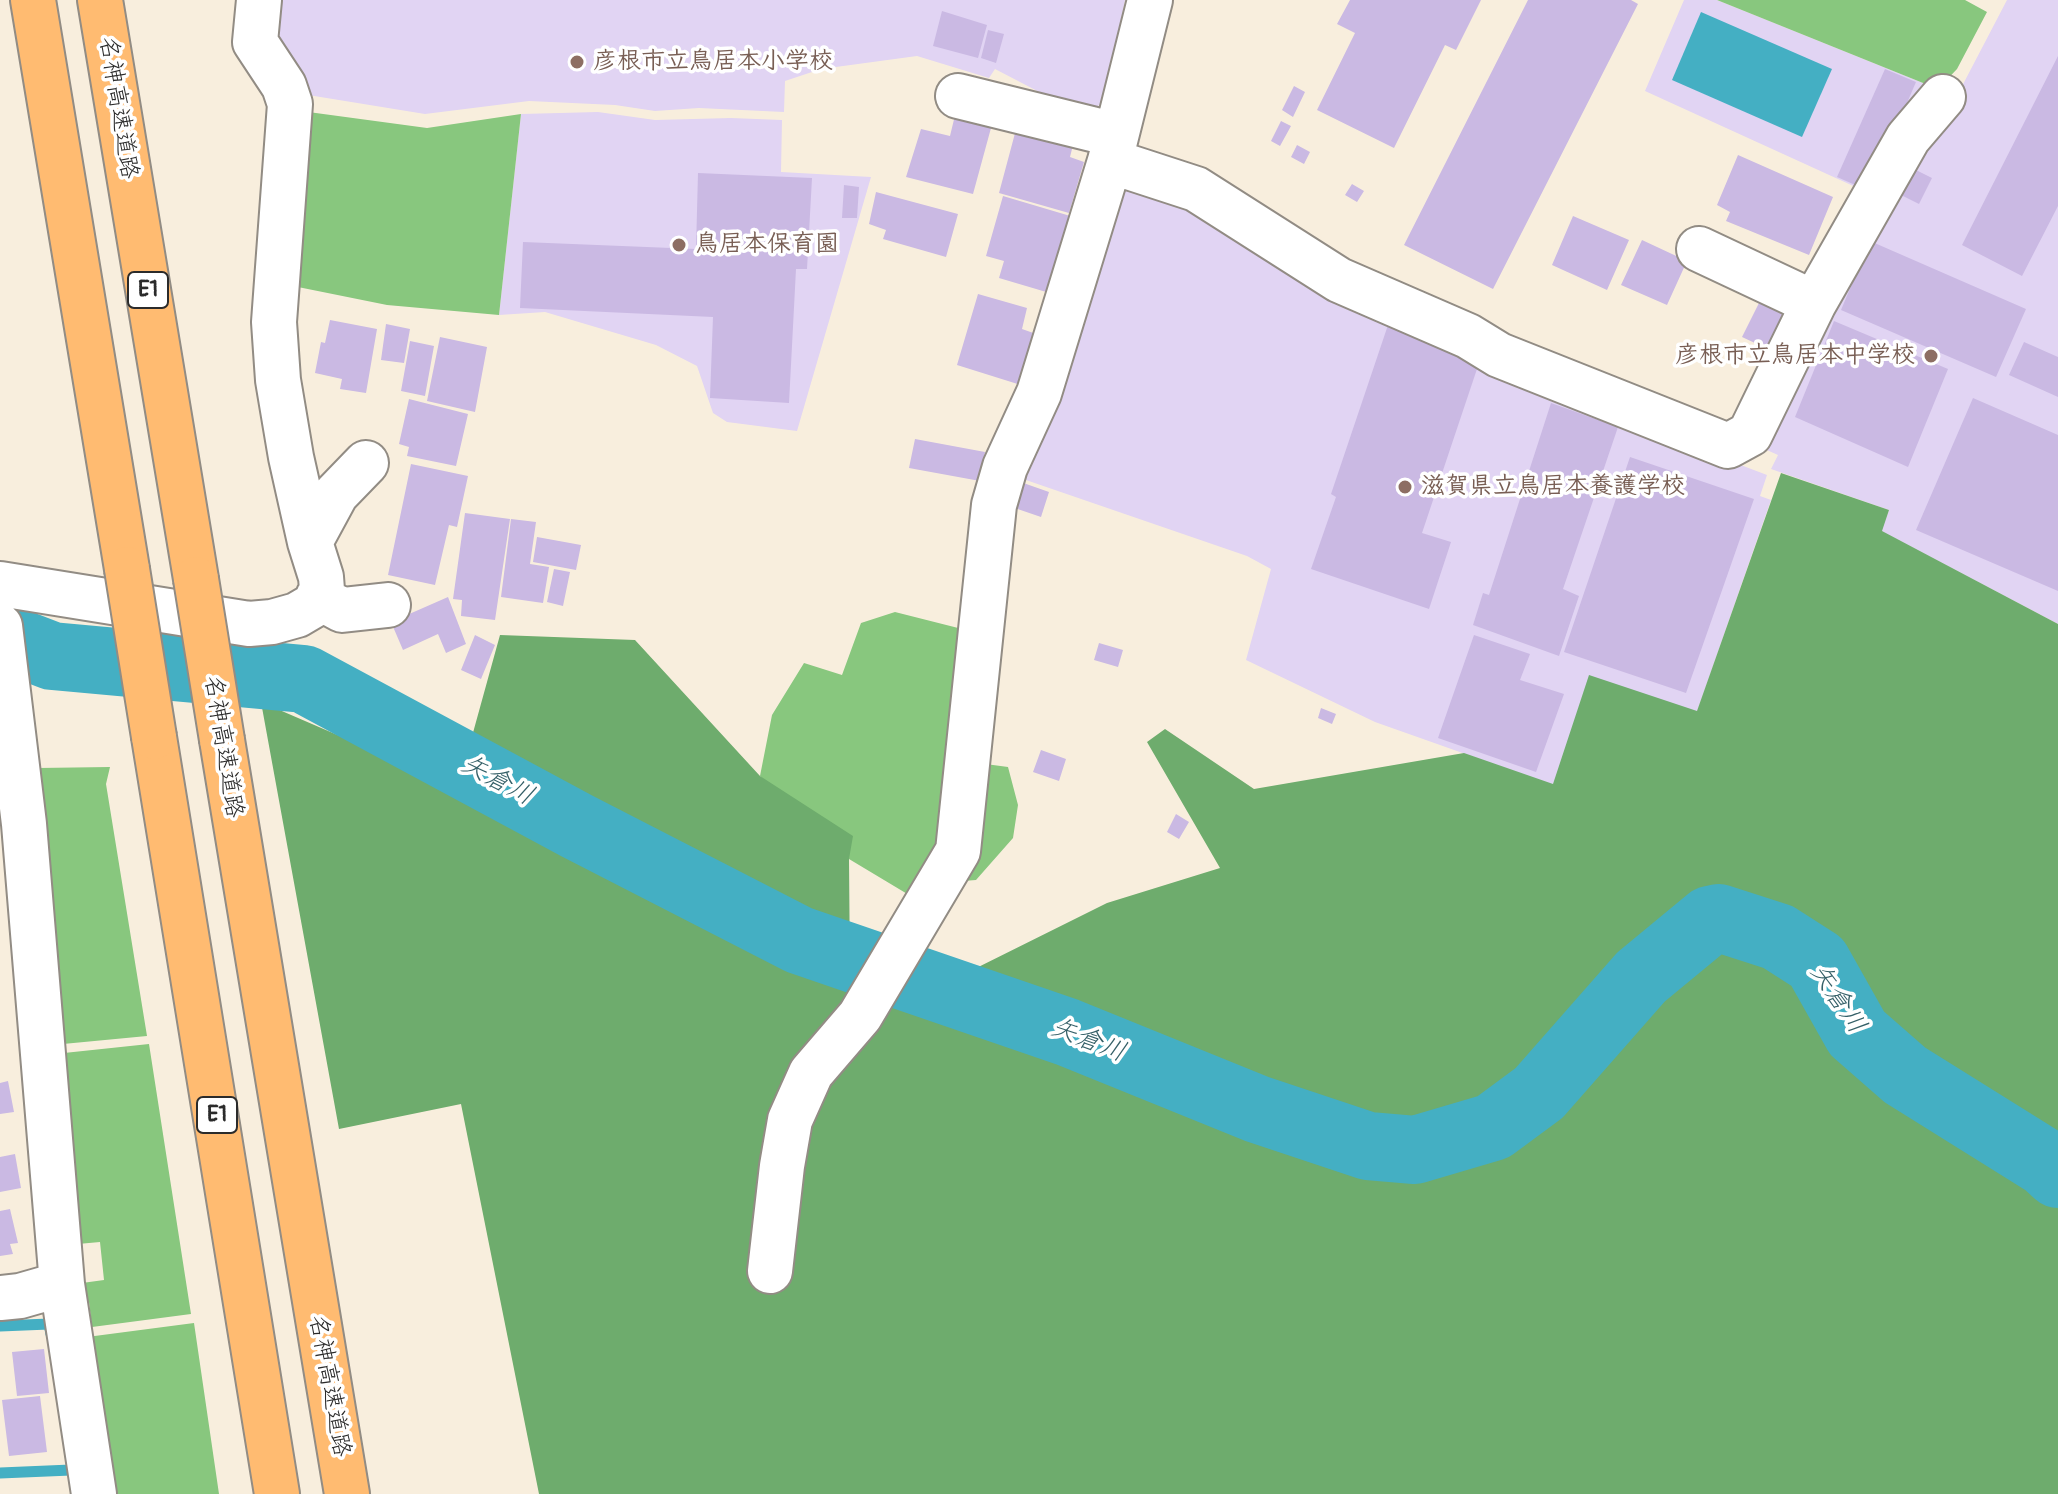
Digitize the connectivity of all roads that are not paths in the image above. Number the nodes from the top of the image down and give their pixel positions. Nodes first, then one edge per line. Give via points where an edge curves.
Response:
1 (33, 0) edge
2 (100, 0) edge
3 (259, 0) edge
4 (1150, 0) edge
5 (958, 96) dead end
6 (1943, 97) dead end
7 (1113, 148) junction
8 (1699, 249) dead end
9 (1814, 303) junction
10 (366, 463) dead end
11 (310, 542) junction
12 (0, 584) edge
13 (318, 597) junction
14 (388, 605) dead end
15 (0, 626) edge
16 (5, 687) edge
17 (12, 828) edge
18 (770, 1271) dead end
19 (62, 1284) junction
20 (0, 1298) edge
21 (94, 1494) edge
22 (277, 1494) edge
23 (347, 1494) edge

1 - 22 highway, E1, bridge
2 - 23 highway, 名神高速道路 / E1, bridge
3 - 11 street via 255,42 290,104 274,322 278,380
4 - 7 street
5 - 7 street
6 - 9 street via 1908,138
7 - 9 street via 1196,189 1339,280 1468,336 1499,355 1728,446 1750,434
7 - 18 street via 1039,393 994,505 958,851 860,1016 811,1073 790,1120
8 - 9 street
10 - 11 street via 336,494
11 - 13 street via 321,577
12 - 13 street via 249,624 297,615
13 - 14 street via 342,610
15 - 16 street
16 - 17 street
17 - 19 street
19 - 20 street
19 - 21 street

